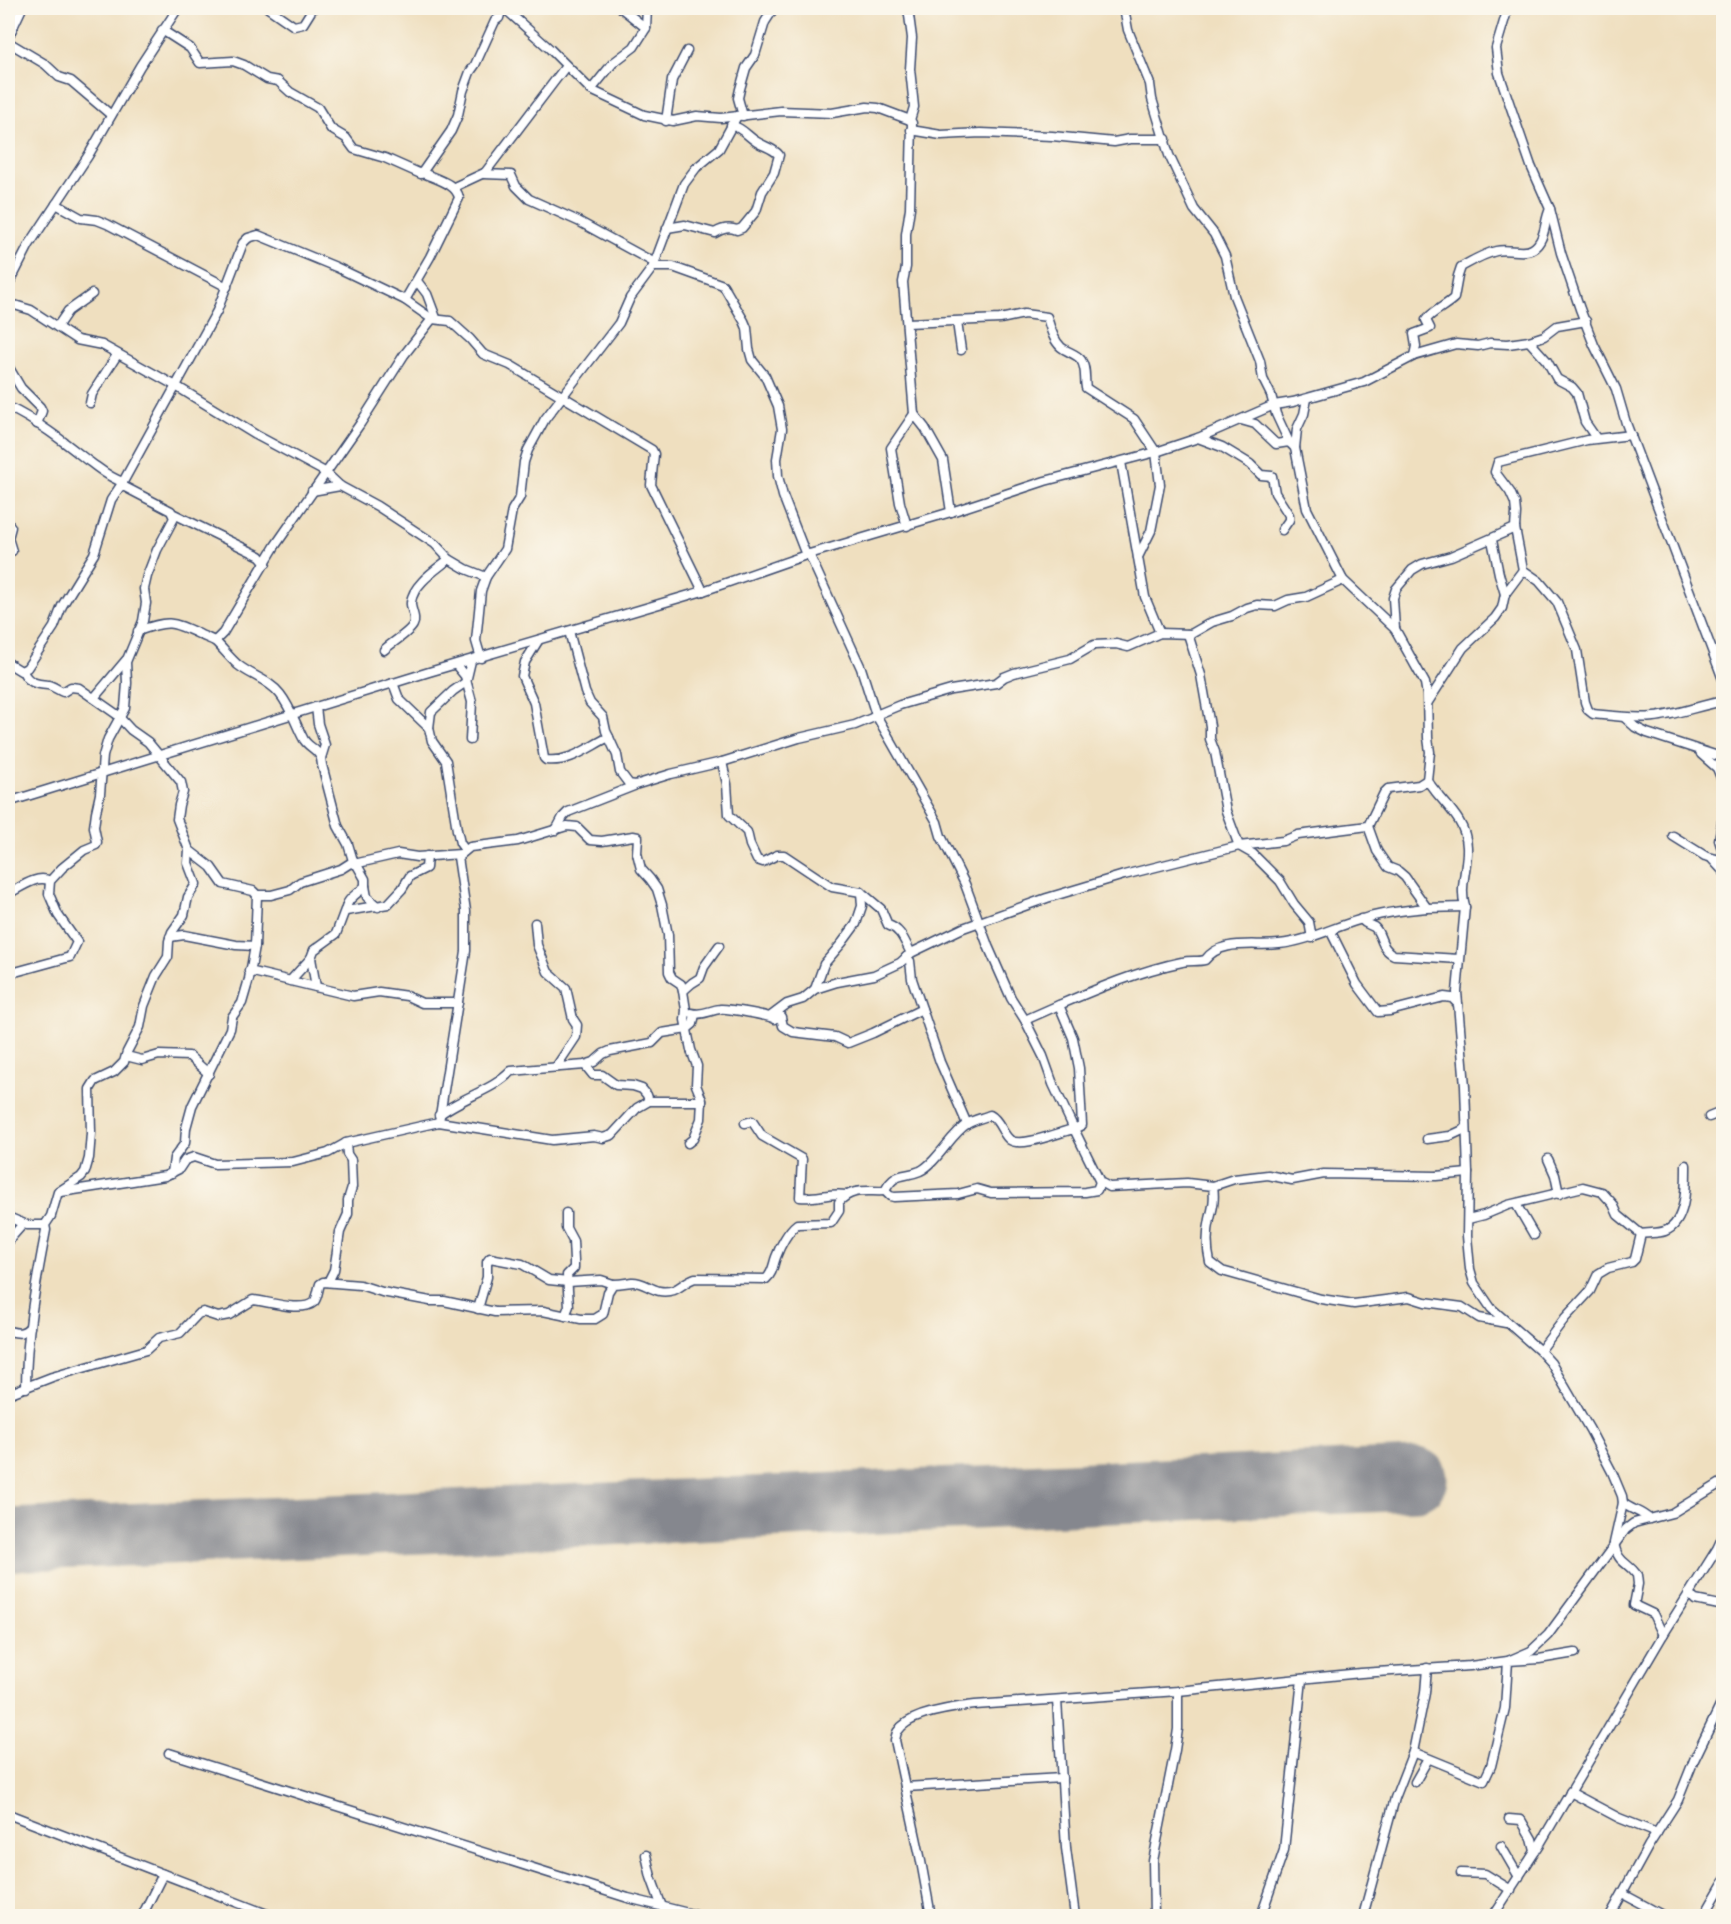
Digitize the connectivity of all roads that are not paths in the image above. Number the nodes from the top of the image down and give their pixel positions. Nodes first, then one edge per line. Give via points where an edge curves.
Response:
1 (22, 8) edge
2 (178, 8) edge
3 (268, 8) edge
4 (313, 8) edge
5 (503, 8) edge
6 (621, 8) edge
7 (647, 8) edge
8 (774, 8) edge
9 (908, 8) edge
10 (1124, 8) edge
11 (1508, 8) edge
12 (646, 28) junction
13 (162, 30) junction
14 (8, 40) edge
15 (687, 51) dead end
16 (566, 66) junction
17 (591, 90) junction
18 (111, 115) junction
19 (740, 116) junction
20 (910, 120) junction
21 (666, 121) junction
22 (731, 125) junction
23 (911, 130) junction
24 (1166, 139) junction
25 (484, 172) junction
26 (423, 173) junction
27 (454, 187) junction
28 (56, 204) junction
29 (1550, 209) junction
30 (667, 228) junction
31 (660, 253) junction
32 (654, 265) junction
33 (673, 267) junction
34 (417, 281) junction
35 (8, 284) edge
36 (227, 287) junction
37 (92, 294) dead end
38 (405, 300) junction
39 (8, 303) edge
40 (434, 319) junction
41 (1586, 321) junction
42 (957, 322) junction
43 (908, 323) junction
44 (57, 327) junction
45 (1529, 341) junction
46 (961, 350) dead end
47 (117, 355) junction
48 (1414, 356) junction
49 (8, 366) edge
50 (176, 386) junction
51 (562, 396) junction
52 (1307, 399) junction
53 (90, 403) dead end
54 (1274, 405) junction
55 (8, 407) edge
56 (914, 414) junction
57 (1241, 420) junction
58 (37, 424) junction
59 (1631, 435) junction
60 (1198, 438) junction
61 (1596, 438) junction
62 (1292, 445) junction
63 (1156, 452) junction
64 (1121, 462) junction
65 (325, 472) junction
66 (119, 484) junction
67 (340, 486) junction
68 (312, 491) junction
69 (951, 512) junction
70 (174, 514) junction
71 (8, 523) edge
72 (907, 526) junction
73 (1515, 528) junction
74 (1282, 530) dead end
75 (1492, 540) junction
76 (12, 551) dead end
77 (808, 555) junction
78 (1138, 557) junction
79 (263, 559) junction
80 (449, 559) junction
81 (1523, 570) junction
82 (486, 577) junction
83 (1343, 580) junction
84 (703, 591) junction
85 (1505, 594) junction
86 (1395, 629) junction
87 (138, 631) junction
88 (569, 631) junction
89 (1160, 633) junction
90 (1188, 634) junction
91 (215, 641) junction
92 (538, 641) junction
93 (384, 650) dead end
94 (128, 658) junction
95 (481, 658) junction
96 (471, 661) junction
97 (8, 663) edge
98 (456, 665) junction
99 (23, 671) junction
100 (466, 682) junction
101 (1724, 682) edge
102 (393, 684) junction
103 (94, 698) junction
104 (1724, 701) edge
105 (1427, 703) junction
106 (316, 707) junction
107 (293, 714) junction
108 (876, 715) junction
109 (119, 716) junction
110 (1625, 718) junction
111 (429, 728) junction
112 (609, 737) junction
113 (470, 740) dead end
114 (1690, 747) junction
115 (160, 755) junction
116 (321, 758) junction
117 (1724, 758) edge
118 (722, 762) junction
119 (103, 773) junction
120 (1427, 780) junction
121 (636, 785) junction
122 (1724, 785) edge
123 (8, 802) edge
124 (1724, 811) edge
125 (1368, 826) junction
126 (556, 830) junction
127 (1673, 836) dead end
128 (1239, 846) junction
129 (189, 850) junction
130 (463, 852) junction
131 (1724, 855) edge
132 (428, 856) junction
133 (1712, 859) junction
134 (1724, 861) edge
135 (355, 863) junction
136 (1724, 872) edge
137 (50, 881) junction
138 (365, 886) junction
139 (861, 892) junction
140 (8, 894) edge
141 (257, 895) junction
142 (378, 907) junction
143 (1465, 907) junction
144 (1427, 908) junction
145 (345, 910) junction
146 (1361, 919) junction
147 (980, 922) junction
148 (535, 923) dead end
149 (1331, 932) junction
150 (1315, 935) junction
151 (170, 937) junction
152 (255, 945) junction
153 (718, 946) dead end
154 (909, 955) junction
155 (311, 958) junction
156 (1459, 959) junction
157 (249, 971) junction
158 (8, 974) edge
159 (290, 981) junction
160 (316, 987) junction
161 (815, 989) junction
162 (683, 991) junction
163 (458, 1003) junction
164 (1059, 1005) junction
165 (1458, 1005) junction
166 (686, 1010) junction
167 (922, 1010) junction
168 (696, 1014) junction
169 (774, 1014) junction
170 (1026, 1020) junction
171 (687, 1029) junction
172 (126, 1056) junction
173 (585, 1065) junction
174 (556, 1067) junction
175 (208, 1074) junction
176 (698, 1099) junction
177 (649, 1101) junction
178 (1724, 1111) edge
179 (1709, 1117) dead end
180 (439, 1119) junction
181 (746, 1123) dead end
182 (967, 1124) junction
183 (1074, 1129) junction
184 (1465, 1129) junction
185 (1427, 1139) dead end
186 (346, 1143) junction
187 (688, 1143) dead end
188 (328, 1153) junction
189 (347, 1154) junction
190 (1548, 1159) dead end
191 (1686, 1165) dead end
192 (172, 1173) junction
193 (1468, 1173) junction
194 (1098, 1186) junction
195 (1213, 1186) junction
196 (885, 1191) junction
197 (58, 1192) junction
198 (1559, 1194) junction
199 (846, 1195) junction
200 (1516, 1204) junction
201 (566, 1213) dead end
202 (8, 1217) edge
203 (1468, 1219) junction
204 (23, 1224) junction
205 (45, 1225) junction
206 (1534, 1234) dead end
207 (1641, 1234) junction
208 (8, 1241) edge
209 (328, 1282) junction
210 (568, 1282) junction
211 (613, 1284) junction
212 (478, 1309) junction
213 (566, 1316) junction
214 (1506, 1323) junction
215 (30, 1327) junction
216 (8, 1331) edge
217 (18, 1334) junction
218 (27, 1338) junction
219 (1540, 1351) junction
220 (26, 1388) junction
221 (8, 1394) edge
222 (1724, 1481) edge
223 (1623, 1503) junction
224 (1649, 1519) junction
225 (1724, 1534) edge
226 (1614, 1543) junction
227 (1689, 1593) junction
228 (1724, 1606) edge
229 (1665, 1632) junction
230 (1575, 1653) dead end
231 (1508, 1661) junction
232 (1427, 1668) junction
233 (1302, 1679) junction
234 (1178, 1691) junction
235 (1724, 1698) edge
236 (1057, 1700) junction
237 (1413, 1752) junction
238 (169, 1753) dead end
239 (1428, 1759) junction
240 (1062, 1778) junction
241 (1415, 1782) dead end
242 (905, 1787) junction
243 (1570, 1792) junction
244 (8, 1814) edge
245 (1509, 1819) dead end
246 (1657, 1833) junction
247 (1501, 1846) dead end
248 (1535, 1851) junction
249 (646, 1855) dead end
250 (1461, 1873) dead end
251 (163, 1874) junction
252 (1519, 1877) junction
253 (1724, 1881) edge
254 (1511, 1890) junction
255 (1623, 1894) junction
256 (662, 1907) junction
257 (142, 1917) edge
258 (272, 1917) edge
259 (700, 1917) edge
260 (931, 1917) edge
261 (1075, 1917) edge
262 (1154, 1917) edge
263 (1261, 1917) edge
264 (1363, 1917) edge
265 (1493, 1917) edge
266 (1610, 1917) edge
267 (1664, 1917) edge
268 (1704, 1917) edge

1 - 14 street
2 - 13 street
3 - 4 street via 294,26 303,24
5 - 16 street
5 - 26 street via 470,72 451,131
6 - 12 street
7 - 12 street
8 - 19 street via 746,68 738,98
9 - 20 street via 914,106
10 - 24 street
11 - 29 street via 1496,48 1499,73
12 - 17 street via 634,47 613,63
13 - 18 street
13 - 26 street via 190,48 200,63 233,61 278,81 318,108 331,129 346,138 354,149
14 - 18 street via 71,81
15 - 21 street via 672,80
16 - 17 street
16 - 25 street
17 - 21 street
18 - 28 street
19 - 20 street via 781,111 832,113 867,107
19 - 21 street
19 - 22 street
20 - 23 street
22 - 30 street via 719,149 684,184
22 - 30 street via 779,155 756,211 737,230 721,229 715,233 684,225
23 - 24 street via 941,135 981,133 1114,142
23 - 43 street via 910,208 903,282
24 - 54 street via 1169,155 1194,209 1226,256 1234,296
25 - 27 street
25 - 32 street via 511,175 529,199 578,221
26 - 27 street
27 - 34 street via 459,198
28 - 35 street
28 - 36 street via 81,218 107,224
29 - 41 street
29 - 48 street via 1541,239 1531,250 1494,251 1461,267 1454,298 1429,315 1426,320 1430,328 1414,334
30 - 31 street
31 - 32 street
31 - 33 street
32 - 33 street
32 - 51 street via 605,343
33 - 77 street via 723,285 747,328 752,360 765,376 778,406 782,429 778,476
34 - 38 street
34 - 40 street via 427,294
36 - 38 street via 243,243 258,236
36 - 50 street
37 - 44 street via 68,311
38 - 40 street
39 - 44 street via 31,310
40 - 51 street via 450,321 483,354
40 - 65 street via 404,355
41 - 45 street via 1557,326
41 - 59 street
42 - 43 street
42 - 46 street
42 - 63 street via 1024,314 1047,317 1060,346 1082,362 1086,388 1134,419
43 - 56 street
44 - 47 street via 79,341 102,345
45 - 48 street via 1456,344
45 - 61 street via 1557,379 1577,393 1585,422
47 - 50 street
47 - 53 street
48 - 52 street via 1364,382
49 - 58 street via 40,406
50 - 65 street
50 - 66 street
51 - 82 street via 528,450 505,549
51 - 84 street via 653,452 651,485
52 - 54 street
52 - 62 street
54 - 57 street
54 - 62 street
55 - 58 street
56 - 69 street via 943,460
56 - 72 street via 891,448
57 - 60 street
57 - 62 street via 1255,424 1276,444
58 - 66 street
59 - 61 street
59 - 101 street
60 - 63 street
60 - 74 street via 1251,464 1261,475 1272,476 1275,494 1289,515
61 - 73 street via 1498,462 1495,472 1515,503
62 - 83 street via 1307,509
63 - 64 street
63 - 78 street via 1160,485 1151,531
64 - 69 street via 1045,481
64 - 78 street
65 - 67 street
65 - 68 street
66 - 70 street
66 - 99 street via 94,554 62,606 54,627
67 - 68 street
67 - 80 street via 435,544
68 - 79 street
69 - 72 street
70 - 79 street
70 - 87 street via 147,576 146,603
71 - 76 street
72 - 77 street
73 - 75 street
73 - 81 street
75 - 85 street
75 - 86 street via 1412,570 1393,598
77 - 84 street
77 - 108 street via 861,668
78 - 89 street via 1145,597
79 - 91 street
80 - 82 street
80 - 93 street via 413,595 413,625
81 - 85 street
81 - 110 street via 1557,602 1577,651 1588,710
82 - 95 street via 476,627
83 - 86 street
83 - 90 street via 1306,597 1275,606 1247,608
84 - 88 street
85 - 105 street via 1495,618 1463,648
86 - 105 street via 1425,683
87 - 91 street via 175,623
87 - 94 street
88 - 92 street
88 - 112 street via 585,692 603,717
89 - 90 street
89 - 108 street via 1128,647 1094,645 1070,659 1014,673 996,683 924,697
90 - 128 street via 1201,675 1226,811
91 - 107 street via 239,666 273,687
92 - 95 street
92 - 112 street via 525,662 522,676 534,703 544,758 562,760 576,756
94 - 103 street
94 - 109 street via 124,708
95 - 96 street
96 - 98 street
96 - 100 street
97 - 99 street
98 - 100 street
98 - 102 street
99 - 103 street via 36,685 52,686 63,692 75,687
100 - 111 street via 431,712
100 - 113 street via 472,702
102 - 106 street
102 - 111 street via 399,699
103 - 109 street
104 - 110 street via 1655,717
105 - 120 street via 1431,752
106 - 107 street
106 - 116 street via 325,745
107 - 115 street
107 - 116 street via 306,743
108 - 118 street
108 - 147 street via 937,822
109 - 115 street
109 - 119 street via 103,756
110 - 114 street via 1647,733
111 - 130 street via 432,741 448,766
112 - 121 street via 626,782
114 - 117 street
114 - 122 street via 1717,768
115 - 119 street
115 - 129 street via 180,782 183,792 177,819
116 - 135 street via 338,826
118 - 121 street
118 - 139 street via 729,815 747,832 757,860 763,862 784,855 832,887
119 - 123 street
119 - 137 street via 94,827 96,845 84,850
120 - 125 street via 1419,785 1388,789
120 - 143 street via 1455,812 1466,836 1462,897
121 - 126 street via 568,812
124 - 131 street via 1719,840
125 - 128 street
125 - 144 street via 1388,867 1405,877
126 - 130 street via 518,841 470,847
126 - 162 street via 577,827 590,840 638,837 641,869 657,889 665,920 669,972
127 - 133 street
128 - 147 street via 1081,887
128 - 150 street via 1280,881
129 - 141 street via 211,867 223,884
129 - 151 street via 188,863 196,884
130 - 132 street
130 - 163 street via 458,862 466,911 466,951
132 - 135 street via 398,854
132 - 142 street via 426,868 410,876 393,900
133 - 134 street
133 - 136 street
135 - 138 street
135 - 141 street via 300,882 290,890
137 - 140 street via 38,878
137 - 158 street via 49,894 58,915 77,942 74,954
138 - 142 street via 367,897
138 - 145 street via 349,900
139 - 154 street via 881,909 888,925 902,934
139 - 161 street via 862,906 856,924 824,964
141 - 152 street
142 - 145 street
143 - 144 street
143 - 156 street
144 - 146 street
145 - 155 street via 336,934 314,950
146 - 149 street
146 - 156 street via 1376,929 1387,952
147 - 154 street
147 - 170 street via 1011,998
148 - 174 street via 537,945 548,972 566,988 577,1025 576,1037
149 - 150 street
149 - 165 street via 1357,984 1378,1012 1444,997 1452,998
150 - 164 street via 1280,944 1222,947 1205,960 1144,972
151 - 152 street via 184,935
151 - 172 street via 168,957 156,976 140,1028
152 - 157 street
153 - 162 street via 700,978
154 - 161 street via 874,975
154 - 167 street
155 - 159 street
155 - 160 street
156 - 165 street
157 - 159 street
157 - 175 street via 242,1002
159 - 160 street
160 - 163 street via 353,996 379,992 407,996 422,1003
161 - 169 street
162 - 166 street
163 - 180 street
164 - 170 street
164 - 183 street via 1073,1038 1079,1068 1082,1125
165 - 184 street
166 - 168 street
166 - 171 street
167 - 169 street via 848,1043 835,1037 793,1032
167 - 182 street
168 - 169 street via 737,1009 762,1017
168 - 171 street
170 - 183 street
171 - 173 street via 662,1033 652,1043 609,1051
171 - 176 street via 697,1066
172 - 175 street via 142,1060 159,1055 189,1056
172 - 197 street via 119,1068 95,1081 90,1089 87,1167 81,1177
173 - 174 street
173 - 177 street via 593,1075 602,1075 614,1085 642,1089
174 - 180 street via 511,1071 503,1080 463,1099
175 - 192 street via 192,1106 185,1143 174,1158
176 - 177 street
176 - 187 street via 701,1119
177 - 180 street via 612,1135 603,1138 552,1140
178 - 179 street
180 - 186 street
181 - 199 street via 752,1120 762,1137 802,1159 800,1197
182 - 183 street via 992,1116 1008,1139 1020,1143
182 - 196 street via 931,1163 919,1171 898,1175
183 - 194 street
184 - 185 street
184 - 193 street
186 - 188 street
186 - 189 street
188 - 189 street
188 - 192 street via 293,1162 254,1164 215,1164 194,1157
189 - 209 street via 352,1170 348,1214
190 - 198 street
191 - 207 street via 1685,1200 1676,1225 1668,1231
192 - 197 street
193 - 195 street via 1324,1174 1292,1180 1268,1175
193 - 203 street
194 - 195 street
194 - 196 street via 1086,1192 991,1193 977,1189 958,1194 894,1197
195 - 214 street via 1208,1256 1218,1269 1321,1299 1354,1304 1409,1297 1462,1307 1479,1318
196 - 199 street
197 - 205 street
198 - 200 street
198 - 207 street via 1582,1187 1602,1192 1618,1215
199 - 211 street via 831,1223 800,1223 792,1228 766,1278 695,1278 676,1289 660,1292 636,1282
200 - 203 street
200 - 206 street
201 - 210 street via 574,1261
202 - 204 street
203 - 214 street via 1468,1254 1474,1283 1486,1303
204 - 205 street
204 - 208 street
205 - 215 street
207 - 219 street via 1632,1262 1598,1274 1590,1291
209 - 212 street
209 - 220 street via 320,1284 311,1304 287,1306 253,1300 229,1315 218,1317 203,1312 180,1333 164,1335 146,1350
210 - 211 street via 601,1280
210 - 212 street via 549,1280 522,1264 490,1258
210 - 213 street
211 - 213 street via 600,1318
212 - 213 street via 543,1311
214 - 219 street
215 - 217 street
215 - 218 street
216 - 217 street
217 - 218 street
218 - 220 street
219 - 223 street via 1590,1430
220 - 221 street
222 - 224 street via 1672,1513
223 - 224 street
223 - 226 street
224 - 226 street via 1634,1523
225 - 227 street
226 - 229 street via 1619,1559 1637,1575 1634,1605 1650,1612
226 - 231 street via 1548,1635 1531,1650
227 - 228 street via 1695,1600
227 - 229 street
229 - 243 street
230 - 231 street
231 - 232 street
231 - 239 street via 1505,1708 1486,1780
232 - 233 street
232 - 237 street
233 - 234 street
233 - 263 street via 1284,1850
234 - 236 street
234 - 262 street via 1175,1750 1153,1861
235 - 246 street via 1678,1800
236 - 240 street
236 - 242 street via 943,1709 912,1720 898,1730 895,1740
237 - 239 street
237 - 264 street via 1395,1798
238 - 256 street
239 - 241 street
240 - 242 street
240 - 261 street
242 - 260 street
243 - 246 street
243 - 248 street
244 - 251 street
245 - 248 street via 1521,1820
246 - 255 street
247 - 252 street
248 - 252 street
249 - 256 street
250 - 254 street via 1485,1874
251 - 257 street
251 - 258 street
252 - 254 street
253 - 268 street
254 - 265 street
255 - 266 street
255 - 267 street
256 - 259 street

